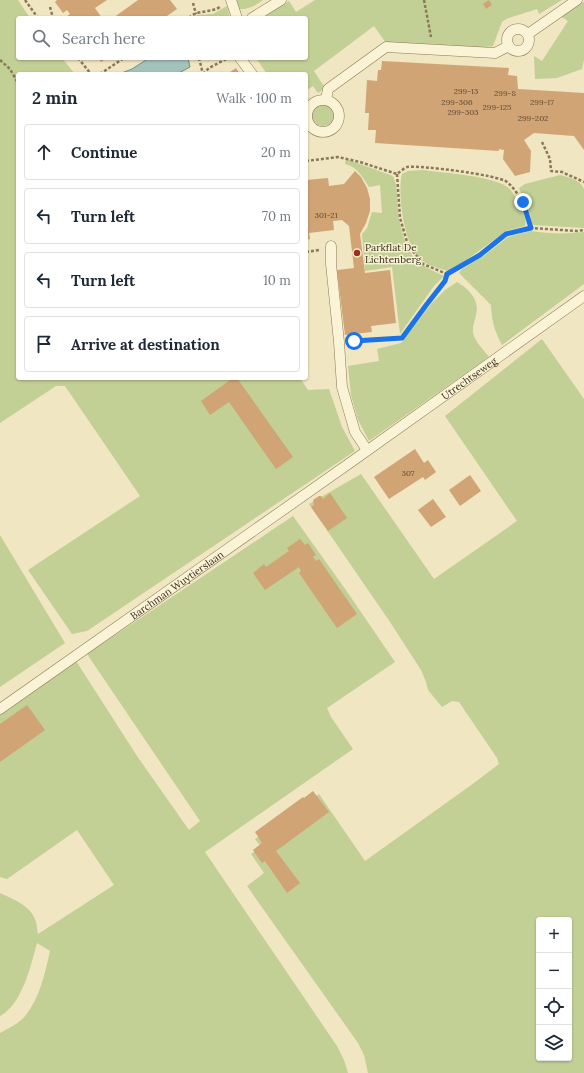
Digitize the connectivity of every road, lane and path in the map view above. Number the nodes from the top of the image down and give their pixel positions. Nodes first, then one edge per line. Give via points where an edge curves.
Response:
1 (24, 0) edge
2 (231, 0) edge
3 (281, 0) edge
4 (424, 0) edge
5 (577, 0) edge
6 (193, 3) dead end
7 (50, 7) dead end
8 (196, 14) junction
9 (36, 16) edge
10 (52, 16) edge
11 (190, 16) edge
12 (235, 16) edge
13 (255, 16) edge
14 (434, 50) junction
15 (0, 60) edge
16 (80, 60) edge
17 (121, 60) edge
18 (200, 60) edge
19 (224, 60) edge
20 (242, 60) edge
21 (89, 72) edge
22 (103, 72) edge
23 (202, 72) edge
24 (205, 72) edge
25 (250, 72) edge
26 (16, 80) edge
27 (326, 100) junction
28 (308, 111) edge
29 (308, 120) edge
30 (542, 142) dead end
31 (308, 161) edge
32 (398, 174) junction
33 (584, 182) edge
34 (531, 228) junction
35 (584, 230) edge
36 (331, 246) dead end
37 (447, 274) junction
38 (584, 296) edge
39 (339, 342) junction
40 (368, 450) junction
41 (354, 460) joint
42 (0, 709) edge

1 - 9 path
2 - 8 path via 217,9
2 - 12 lane
3 - 13 lane
4 - 14 path
5 - 14 lane via 528,34 529,44 522,50 513,50 509,46 496,53
6 - 8 path
7 - 10 path
8 - 11 path
14 - 27 lane via 386,47 328,89
15 - 26 path via 10,69
16 - 21 path
17 - 22 path
18 - 23 path
19 - 24 path
20 - 25 lane
27 - 28 lane via 314,103
27 - 29 lane via 332,102 339,112 338,124 328,132 321,132 310,126
30 - 33 path via 550,159 551,171 562,172
31 - 32 path via 338,157
32 - 34 path via 406,167 427,167 478,174 506,181 523,202
32 - 37 path via 400,218 408,245 423,264
34 - 35 path
34 - 37 path via 506,234 480,255
36 - 39 lane
37 - 39 path via 445,281 402,338
38 - 40 lane, Utrechtseweg
39 - 40 lane via 342,387 354,432
40 - 41 lane, Utrechtseweg
41 - 42 lane, Barchman Wuytierslaan

